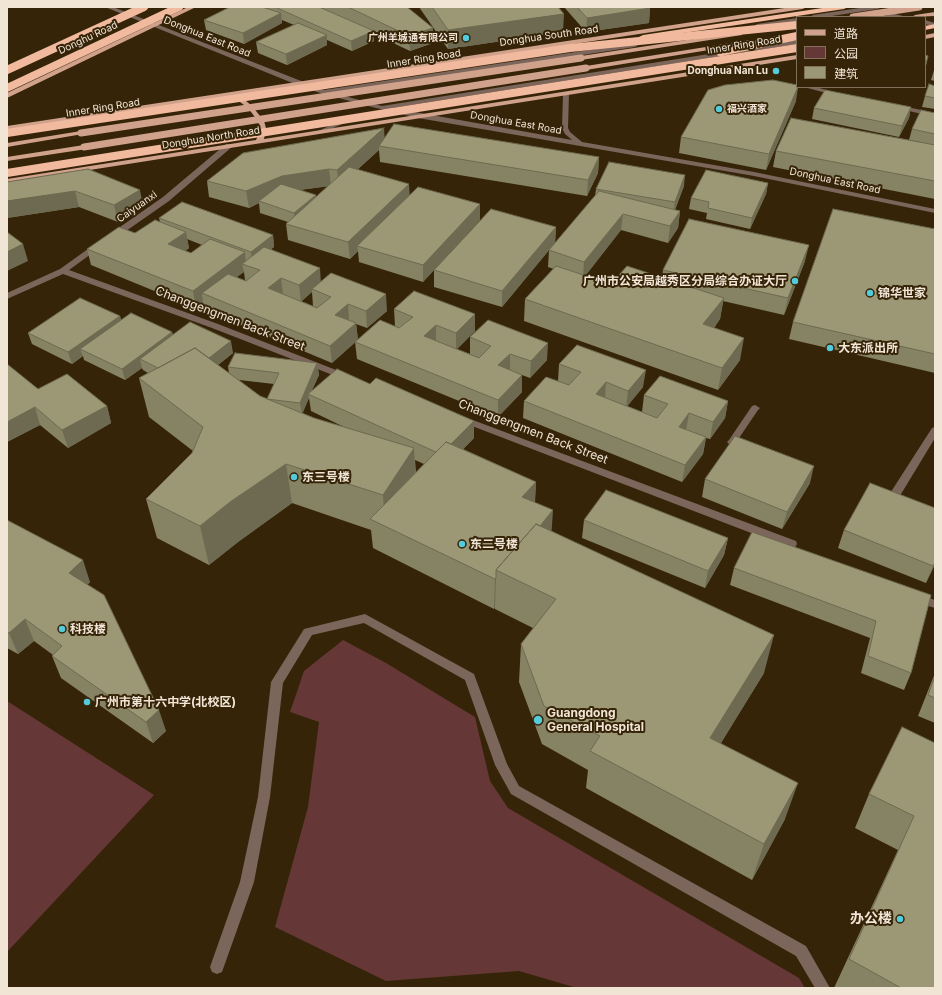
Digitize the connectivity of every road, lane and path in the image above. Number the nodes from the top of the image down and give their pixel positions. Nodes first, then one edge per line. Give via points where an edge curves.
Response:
1 (108, 7) edge
2 (139, 7) edge
3 (144, 7) edge
4 (179, 7) edge
5 (193, 7) edge
6 (803, 7) edge
7 (844, 7) edge
8 (857, 7) edge
9 (878, 7) edge
10 (919, 7) edge
11 (866, 9) junction
12 (124, 14) junction
13 (935, 14) edge
14 (820, 16) edge
15 (860, 16) edge
16 (898, 16) edge
17 (922, 16) edge
18 (796, 20) edge
19 (796, 25) edge
20 (796, 25) edge
21 (153, 26) junction
22 (796, 35) edge
23 (796, 35) edge
24 (796, 42) edge
25 (570, 48) junction
26 (796, 48) edge
27 (796, 57) edge
28 (7, 70) edge
29 (297, 83) junction
30 (564, 85) junction
31 (7, 88) edge
32 (812, 88) edge
33 (322, 92) junction
34 (233, 93) junction
35 (566, 94) junction
36 (845, 95) edge
37 (7, 96) edge
38 (890, 105) edge
39 (378, 108) junction
40 (935, 115) edge
41 (418, 116) junction
42 (9, 127) edge
43 (322, 131) junction
44 (7, 133) edge
45 (259, 141) junction
46 (579, 143) junction
47 (7, 144) edge
48 (229, 146) junction
49 (7, 159) edge
50 (7, 173) edge
51 (7, 181) edge
52 (935, 211) edge
53 (63, 271) junction
54 (7, 296) edge
55 (355, 380) edge
56 (755, 408) dead end
57 (452, 416) edge
58 (935, 430) edge
59 (732, 442) edge
60 (891, 501) edge
61 (801, 558) edge
62 (905, 594) edge
63 (935, 604) edge
64 (217, 967) dead end
65 (823, 988) edge

1 - 12 street, Donghua East Road
2 - 12 main road
3 - 28 highway, Donghu Road, bridge
4 - 31 highway, Donghu Road, bridge
5 - 21 main road
6 - 29 main road, Donghua South Road
7 - 25 highway, Inner Ring Road, bridge
8 - 11 street
9 - 11 street
10 - 15 main road, bridge
11 - 14 street
11 - 16 street
12 - 21 street, Donghua East Road
12 - 28 main road
13 - 17 main road
18 - 33 street
19 - 25 highway, bridge
20 - 47 main road, bridge
21 - 29 street, Donghua East Road
21 - 37 main road
22 - 30 highway, bridge
23 - 49 main road, bridge
24 - 39 street
25 - 44 highway, Inner Ring Road, bridge
26 - 30 highway, Inner Ring Road, bridge
27 - 35 main road
29 - 33 street, Donghua East Road
29 - 34 main road
30 - 50 highway, Inner Ring Road, bridge
32 - 36 street
33 - 34 street
33 - 39 street, Donghua East Road
34 - 42 main road
34 - 45 main road via 250,107 261,121 263,128
35 - 41 main road
35 - 46 street via 565,128
38 - 40 street
39 - 41 street, Donghua East Road
39 - 43 street
41 - 43 main road, Donghua North Road
41 - 46 street, Donghua East Road
43 - 45 main road, Donghua North Road
45 - 48 main road, Donghua North Road
46 - 52 street, Donghua East Road via 747,173
48 - 51 main road, Donghua North Road
48 - 53 street, Caiyuanxi via 166,198
53 - 54 street, Caiyuanxi
53 - 55 street, Changgengmen Back Street
56 - 59 street
57 - 61 street, Changgengmen Back Street via 792,544 786,553
58 - 60 street
62 - 63 street
64 - 65 street via 247,882 264,797 277,682 308,632 365,618 470,677 501,765 515,790 801,951

